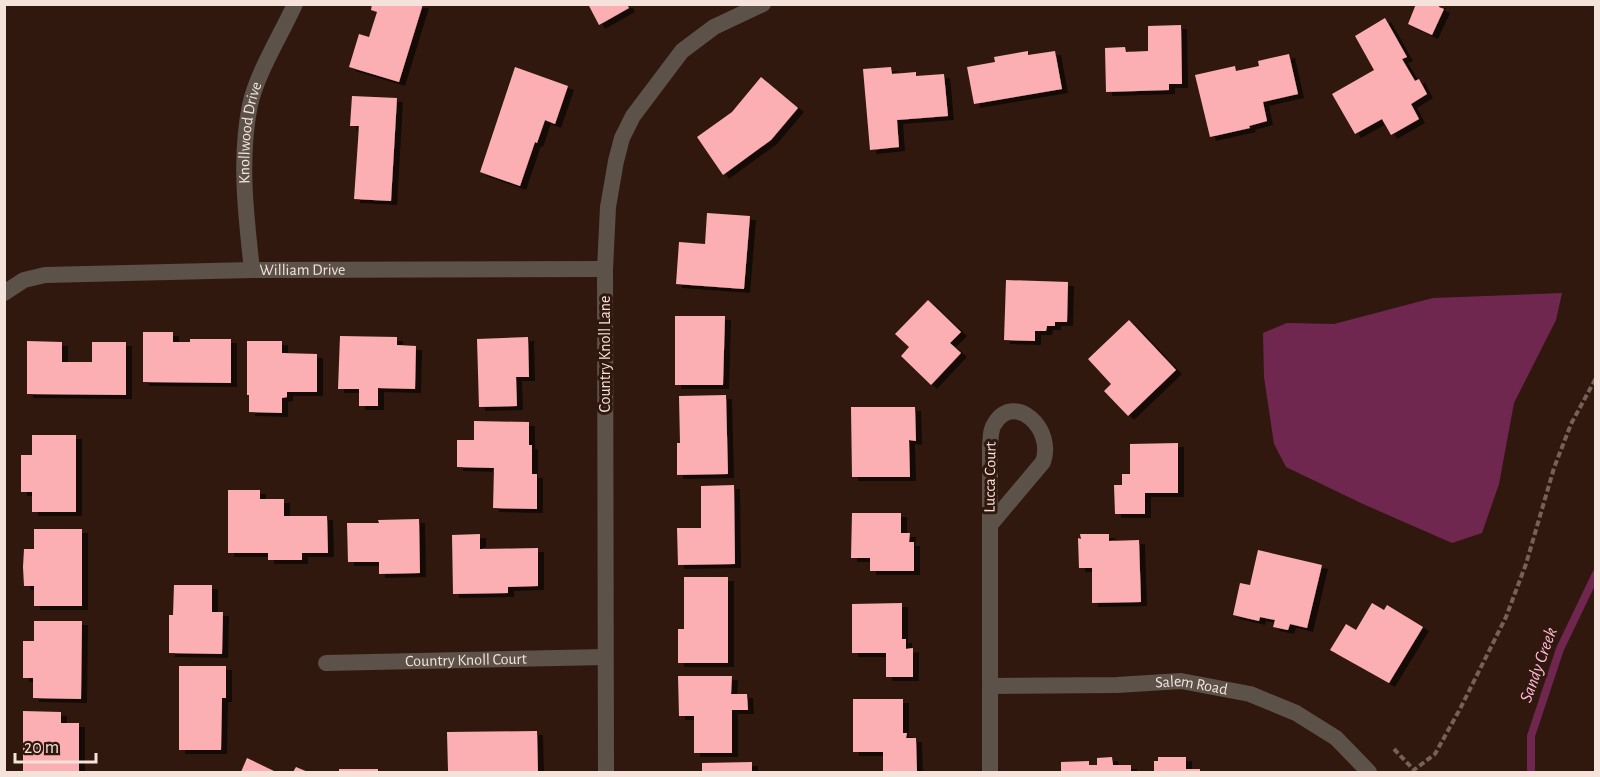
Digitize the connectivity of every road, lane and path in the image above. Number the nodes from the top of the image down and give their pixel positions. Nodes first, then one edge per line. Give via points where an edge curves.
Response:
1 (295, 4) edge
2 (764, 4) edge
3 (605, 269) junction
4 (252, 270) junction
5 (4, 293) edge
6 (1596, 378) edge
7 (990, 525) junction
8 (605, 657) junction
9 (326, 663) dead end
10 (990, 686) junction
11 (1394, 749) dead end
12 (1415, 771) edge
13 (606, 772) edge
14 (990, 772) edge
15 (1369, 772) edge

1 - 4 street, Knollwood Drive via 250,103 245,168
2 - 3 street, Country Knoll Lane via 714,27 682,51 633,116 622,138 614,172
3 - 4 street, William Drive
3 - 8 street, Country Knoll Lane
4 - 5 street, William Drive via 45,275 24,280
6 - 12 path via 1571,424 1554,468 1506,617 1435,753
7 - 7 street, Lucca Court via 1046,454 1046,441 1039,426 1019,412 1000,417 992,429
7 - 10 street, Lucca Court
8 - 9 street, Country Knoll Court
8 - 13 street, Country Knoll Lane
10 - 14 street, Lucca Court
10 - 15 street, Salem Road via 1181,681 1250,694 1296,713 1336,738
11 - 12 path

